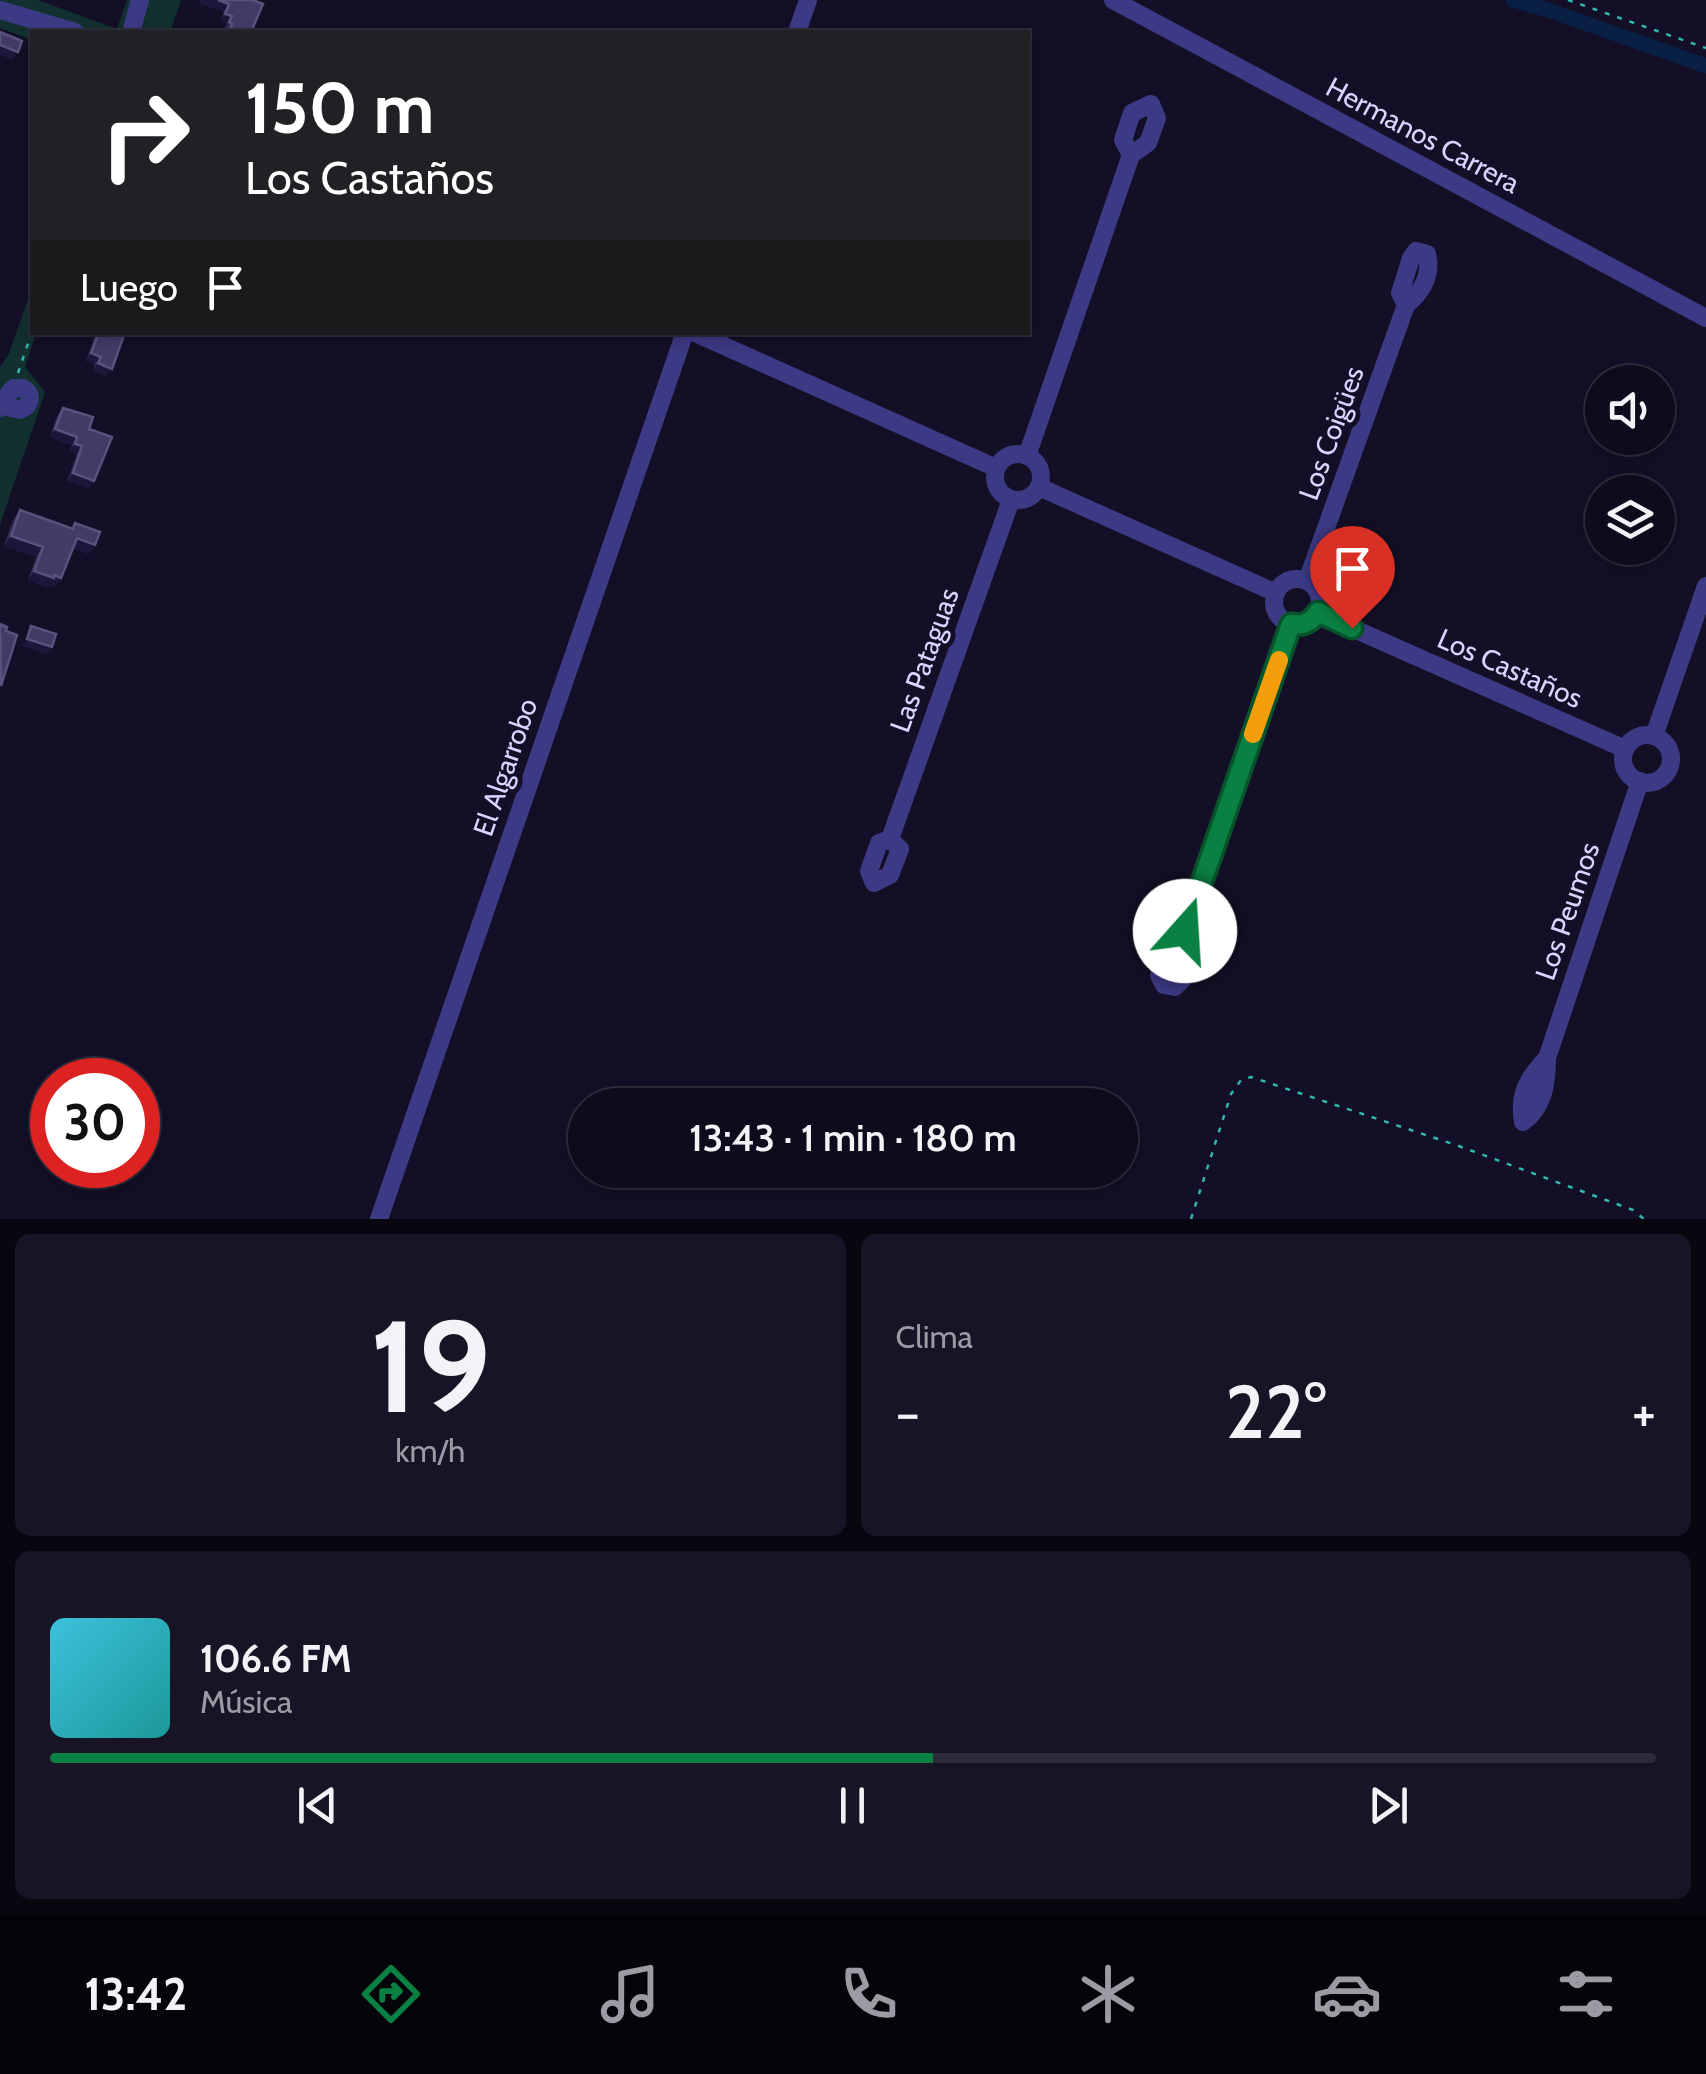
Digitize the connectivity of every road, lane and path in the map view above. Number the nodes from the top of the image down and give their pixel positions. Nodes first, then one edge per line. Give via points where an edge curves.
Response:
1 (140, 0) edge
2 (798, 0) edge
3 (808, 0) edge
4 (1113, 0) edge
5 (1568, 0) edge
6 (0, 10) edge
7 (68, 30) edge
8 (132, 30) edge
9 (788, 30) edge
10 (798, 30) edge
11 (1706, 48) edge
12 (1131, 155) dead end
13 (1406, 304) dead end
14 (1706, 318) edge
15 (31, 335) edge
16 (684, 335) edge
17 (692, 335) edge
18 (697, 335) edge
19 (7, 399) edge
20 (1027, 456) junction
21 (996, 468) junction
22 (1039, 486) junction
23 (1011, 500) junction
24 (1307, 581) junction
25 (1706, 586) edge
26 (1276, 594) junction
27 (1318, 612) junction
28 (1291, 624) junction
29 (1654, 736) junction
30 (1625, 750) junction
31 (1640, 782) junction
32 (890, 839) dead end
33 (1185, 931) dead end
34 (1546, 1058) dead end
35 (379, 1219) edge
36 (391, 1219) edge
37 (1191, 1219) edge
38 (1644, 1219) edge

1 - 8 street
2 - 9 street
3 - 10 street
4 - 14 street, Hermanos Carrera
5 - 11 path
6 - 7 street
12 - 20 street
13 - 24 street, Los Coigües
15 - 19 path
16 - 35 street, El Algarrobo
17 - 36 street, El Algarrobo
18 - 21 street
20 - 21 street via 1006,457
20 - 22 street via 1039,469
21 - 23 street via 996,487
22 - 23 street via 1027,498
22 - 26 street
23 - 32 street, Las Pataguas
24 - 26 street via 1289,581
24 - 27 street via 1319,594
25 - 29 street
26 - 28 street via 1276,612
27 - 28 street via 1303,625
27 - 30 street, Los Castaños
28 - 33 street
29 - 30 street via 1637,737
29 - 31 street via 1666,743 1671,762 1660,779
30 - 31 street via 1625,769
31 - 34 street, Los Peumos
37 - 38 path via 1231,1094 1252,1077

